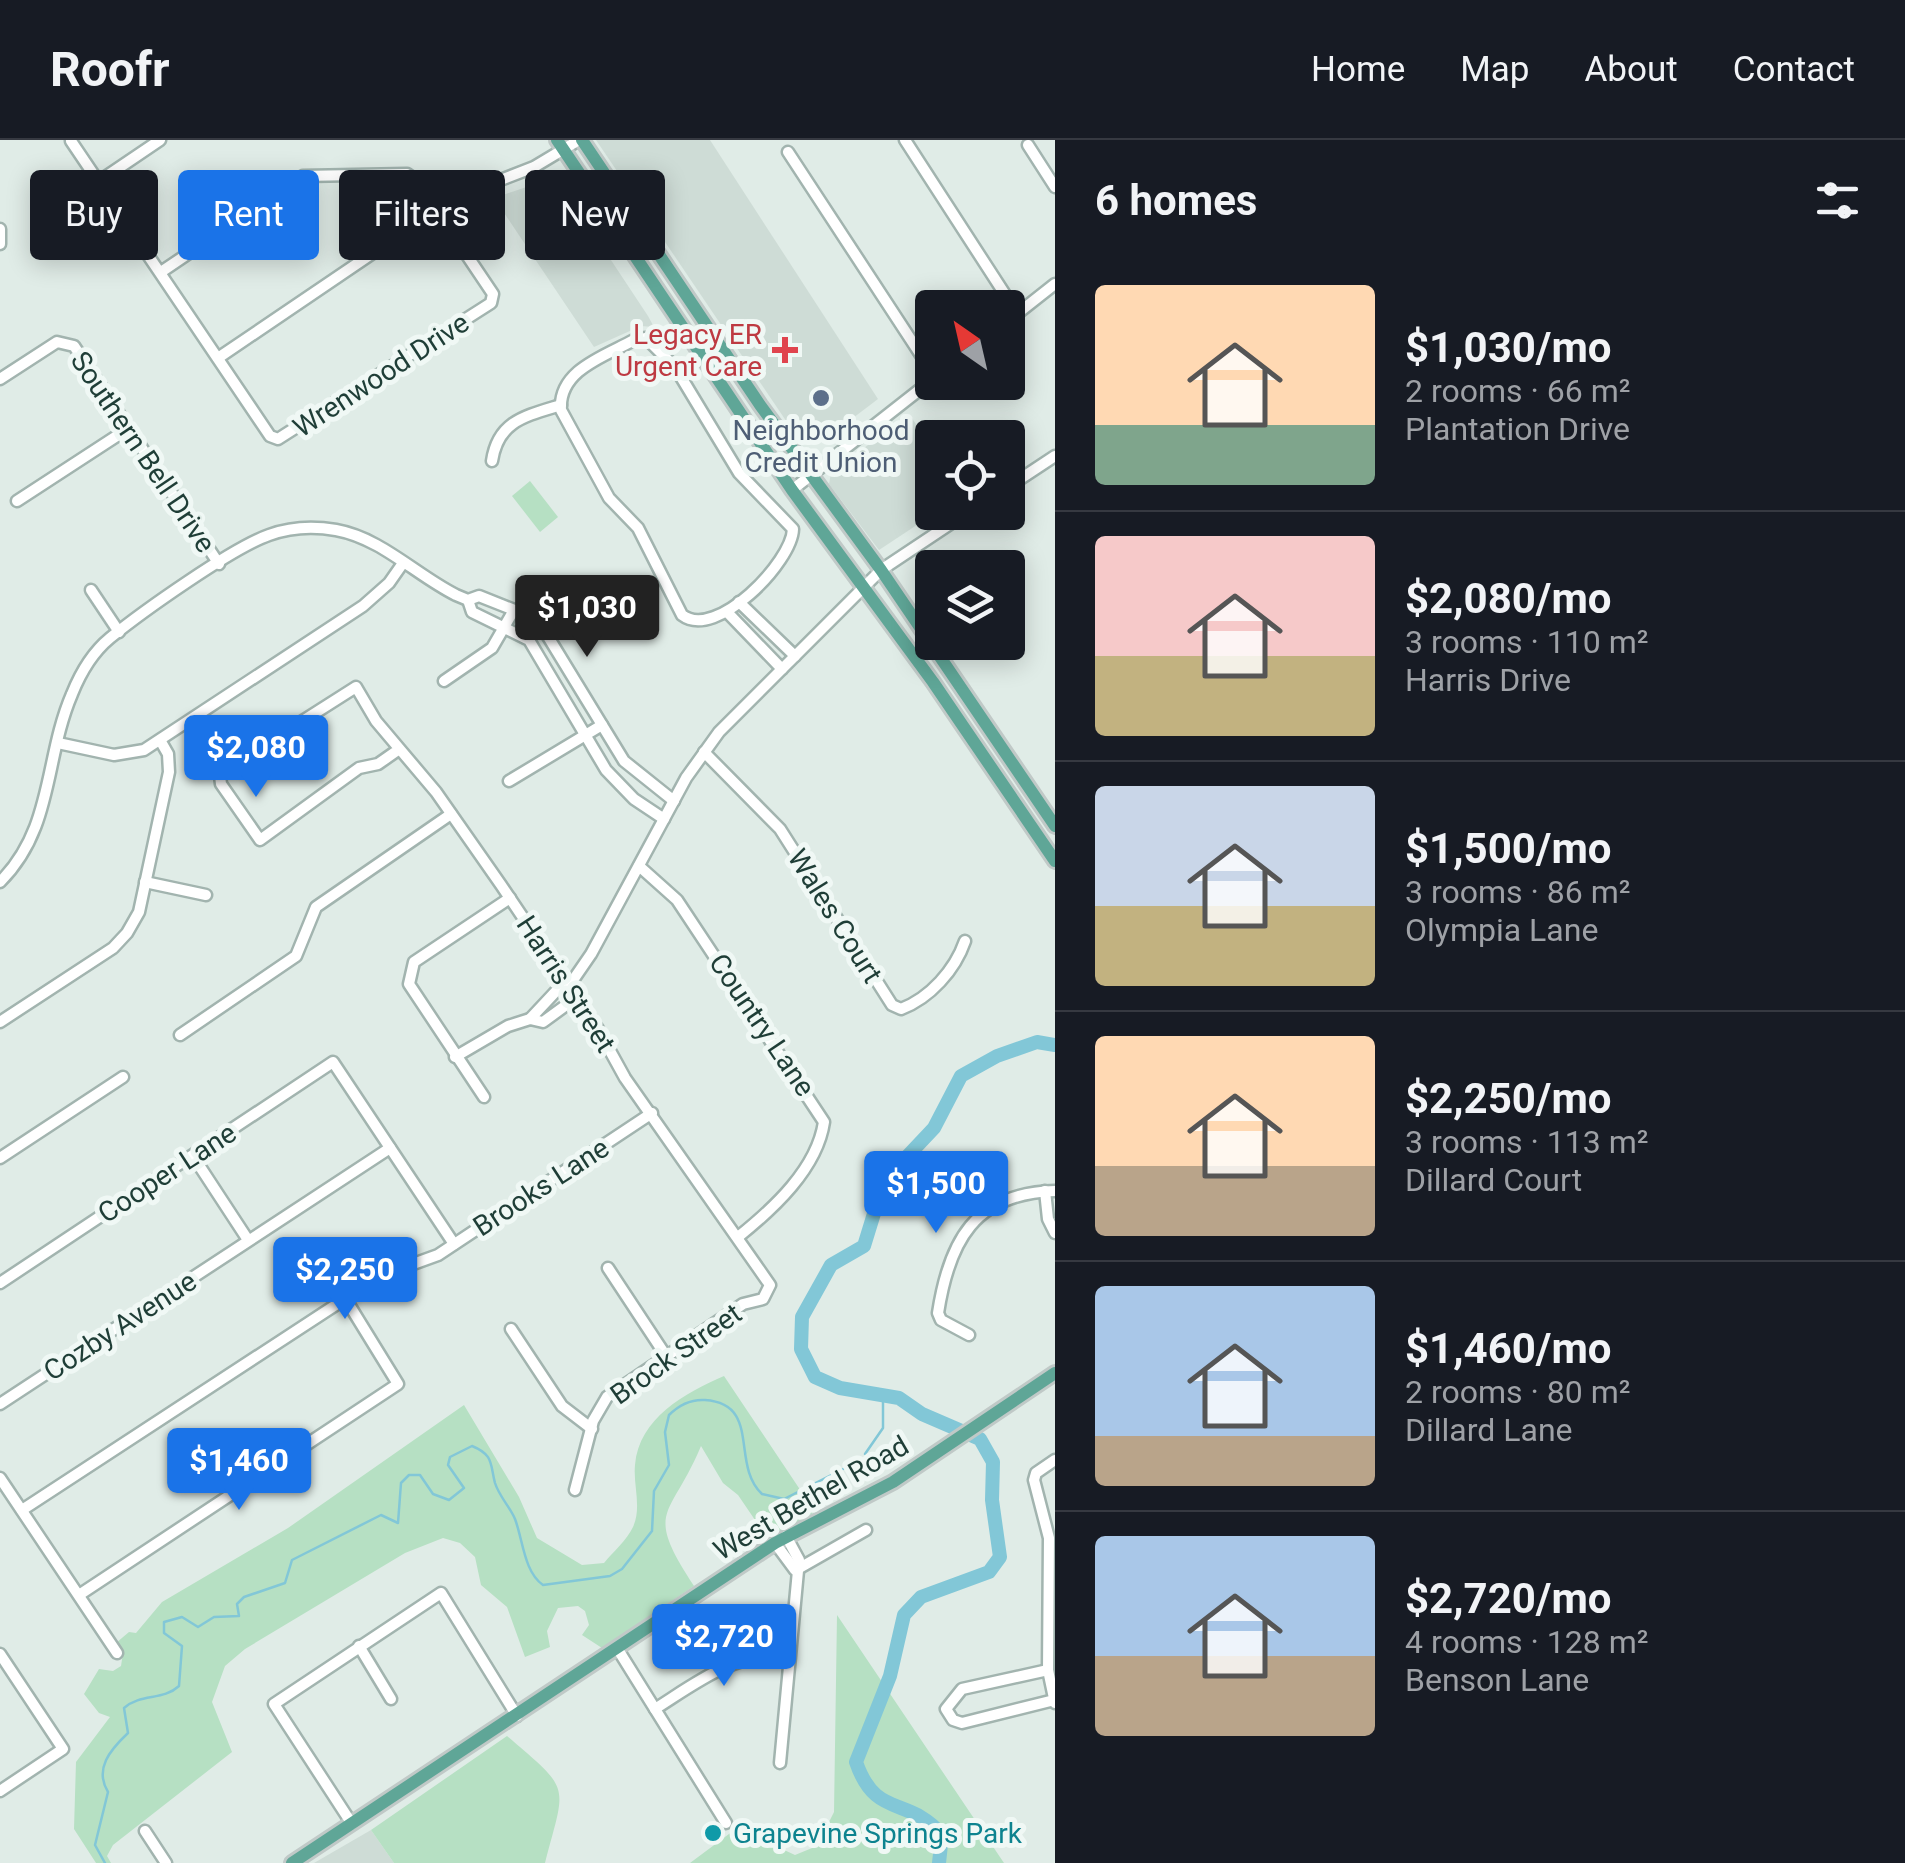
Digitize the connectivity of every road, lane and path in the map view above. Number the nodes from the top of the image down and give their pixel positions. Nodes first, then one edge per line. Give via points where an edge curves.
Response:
1 (160, 140) edge
2 (580, 140) edge
3 (905, 140) edge
4 (72, 142) edge
5 (561, 145) edge
6 (1028, 145) dead end
7 (788, 152) dead end
8 (90, 170) edge
9 (116, 170) edge
10 (339, 175) edge
11 (505, 177) edge
12 (1055, 187) edge
13 (0, 229) edge
14 (0, 244) edge
15 (153, 260) edge
16 (361, 260) edge
17 (470, 260) edge
18 (161, 272) junction
19 (1055, 284) edge
20 (996, 290) edge
21 (1025, 307) edge
22 (709, 329) junction
23 (692, 341) junction
24 (915, 346) edge
25 (218, 358) junction
26 (0, 378) edge
27 (915, 394) edge
28 (560, 401) junction
29 (129, 428) junction
30 (1051, 458) edge
31 (492, 461) dead end
32 (1055, 472) edge
33 (1025, 475) edge
34 (812, 476) junction
35 (792, 490) junction
36 (17, 501) dead end
37 (941, 530) edge
38 (403, 563) junction
39 (219, 564) junction
40 (881, 570) junction
41 (864, 587) junction
42 (91, 590) dead end
43 (468, 600) junction
44 (739, 602) junction
45 (514, 610) junction
46 (728, 613) junction
47 (507, 628) junction
48 (119, 632) junction
49 (796, 656) junction
50 (782, 669) junction
51 (444, 681) dead end
52 (602, 726) junction
53 (585, 735) junction
54 (160, 740) junction
55 (58, 743) junction
56 (398, 750) junction
57 (704, 752) junction
58 (1019, 773) junction
59 (509, 780) dead end
60 (1003, 784) junction
61 (674, 801) junction
62 (452, 814) junction
63 (664, 818) junction
64 (1055, 826) edge
65 (1055, 861) edge
66 (639, 866) junction
67 (0, 882) edge
68 (145, 882) junction
69 (206, 895) dead end
70 (510, 898) junction
71 (965, 942) dead end
72 (569, 986) junction
73 (530, 1019) junction
74 (0, 1022) edge
75 (180, 1036) dead end
76 (455, 1056) junction
77 (123, 1078) dead end
78 (484, 1097) dead end
79 (652, 1114) junction
80 (390, 1148) junction
81 (194, 1156) junction
82 (0, 1158) edge
83 (1050, 1191) edge
84 (1055, 1233) edge
85 (738, 1237) junction
86 (248, 1240) junction
87 (454, 1244) junction
88 (608, 1268) dead end
89 (0, 1282) edge
90 (770, 1286) joint
91 (345, 1298) junction
92 (511, 1329) dead end
93 (969, 1336) dead end
94 (666, 1356) junction
95 (1055, 1374) edge
96 (0, 1404) edge
97 (592, 1429) junction
98 (1055, 1460) edge
99 (0, 1478) edge
100 (575, 1490) dead end
101 (22, 1510) junction
102 (866, 1530) dead end
103 (780, 1540) junction
104 (796, 1570) junction
105 (79, 1595) junction
106 (359, 1646) junction
107 (617, 1648) junction
108 (117, 1653) dead end
109 (0, 1654) edge
110 (789, 1654) junction
111 (1048, 1670) junction
112 (391, 1699) dead end
113 (1054, 1701) edge
114 (655, 1709) junction
115 (516, 1716) junction
116 (780, 1762) dead end
117 (0, 1791) edge
118 (726, 1823) dead end
119 (352, 1824) junction
120 (145, 1830) dead end
121 (166, 1863) edge
122 (292, 1863) edge

1 - 9 street
2 - 5 street
2 - 22 main road
3 - 20 street
4 - 8 street
5 - 11 street via 534,167
5 - 23 main road
6 - 12 street
7 - 24 street
10 - 18 street via 303,176
13 - 14 street
15 - 18 street
16 - 25 street
17 - 25 street, Wrenwood Drive via 493,294 491,303 285,438 270,436
18 - 25 street
19 - 21 street
22 - 23 main road
22 - 34 main road
23 - 35 main road
26 - 29 street, Southern Bell Drive via 66,341
27 - 34 street
28 - 31 street via 505,426
28 - 44 street via 569,377 634,340 656,344 740,472 793,529 789,549
28 - 46 street via 599,482 638,528 682,614 707,622
29 - 36 street
29 - 39 street, Southern Bell Drive
30 - 32 street
30 - 33 street
34 - 35 street
34 - 40 main road
35 - 41 main road
37 - 40 street
38 - 39 street via 362,538 306,527 270,534
38 - 43 street
38 - 54 street via 363,606
39 - 48 street
40 - 41 street
40 - 58 main road
41 - 49 street
41 - 60 main road
42 - 48 street
43 - 45 street via 480,596
43 - 47 street via 472,612
44 - 46 street
44 - 49 street
45 - 47 street
45 - 52 street via 544,630
46 - 50 street
47 - 51 street via 492,648
47 - 53 street via 529,640
48 - 55 street via 81,674
49 - 50 street
50 - 57 street
52 - 53 street
52 - 61 street via 638,775
53 - 59 street
53 - 63 street via 618,784
54 - 55 street via 114,755
54 - 68 street via 169,772
55 - 67 street via 36,834
56 - 56 street, Harris Street via 356,686 228,769 221,784 260,840 358,768
56 - 62 street, Harris Street
57 - 61 street
57 - 71 street, Wales Court via 799,854 892,1005 910,1006 941,980
58 - 60 main road
58 - 64 main road
60 - 65 main road
61 - 63 street
62 - 70 street, Harris Street
62 - 75 street via 316,907 296,956
63 - 66 street
66 - 72 street
66 - 85 street, Country Lane via 676,900 824,1122 785,1195
68 - 69 street
68 - 74 street via 139,912 114,948
70 - 72 street, Harris Street
70 - 76 street via 410,969 409,984
72 - 73 street
72 - 73 street via 567,1006 543,1022
72 - 79 street, Harris Street
73 - 76 street
76 - 78 street
77 - 82 street
79 - 85 street, Harris Street
79 - 87 street, Brooks Lane
80 - 81 street, Cooper Lane via 334,1062
80 - 86 street, Cozby Avenue
80 - 87 street
81 - 86 street
81 - 89 street, Cooper Lane
83 - 84 street via 1048,1220
83 - 93 street via 1003,1202 955,1243 938,1313
85 - 90 street, Harris Street
86 - 96 street, Cozby Avenue
87 - 91 street, Brooks Lane
88 - 94 street
90 - 94 street, Brock Street via 763,1299 742,1304
91 - 101 street, Brooks Lane
91 - 105 street via 398,1384
92 - 97 street via 562,1406
94 - 97 street, Brock Street via 607,1397
95 - 103 main road, West Bethel Road via 893,1482
97 - 100 street, Brock Street
98 - 111 street via 1034,1480 1049,1538
99 - 101 street
101 - 105 street
102 - 104 street
103 - 104 street via 799,1560
103 - 107 main road, West Bethel Road
104 - 110 street
105 - 108 street
106 - 112 street
106 - 115 street via 441,1594
106 - 119 street via 274,1704
107 - 114 street
107 - 115 main road, West Bethel Road
109 - 117 street via 63,1748
110 - 114 street via 736,1661
110 - 116 street
111 - 113 street
111 - 113 street via 962,1689 946,1709 962,1723
114 - 118 street
115 - 119 main road, West Bethel Road
119 - 122 main road, West Bethel Road
120 - 121 street

